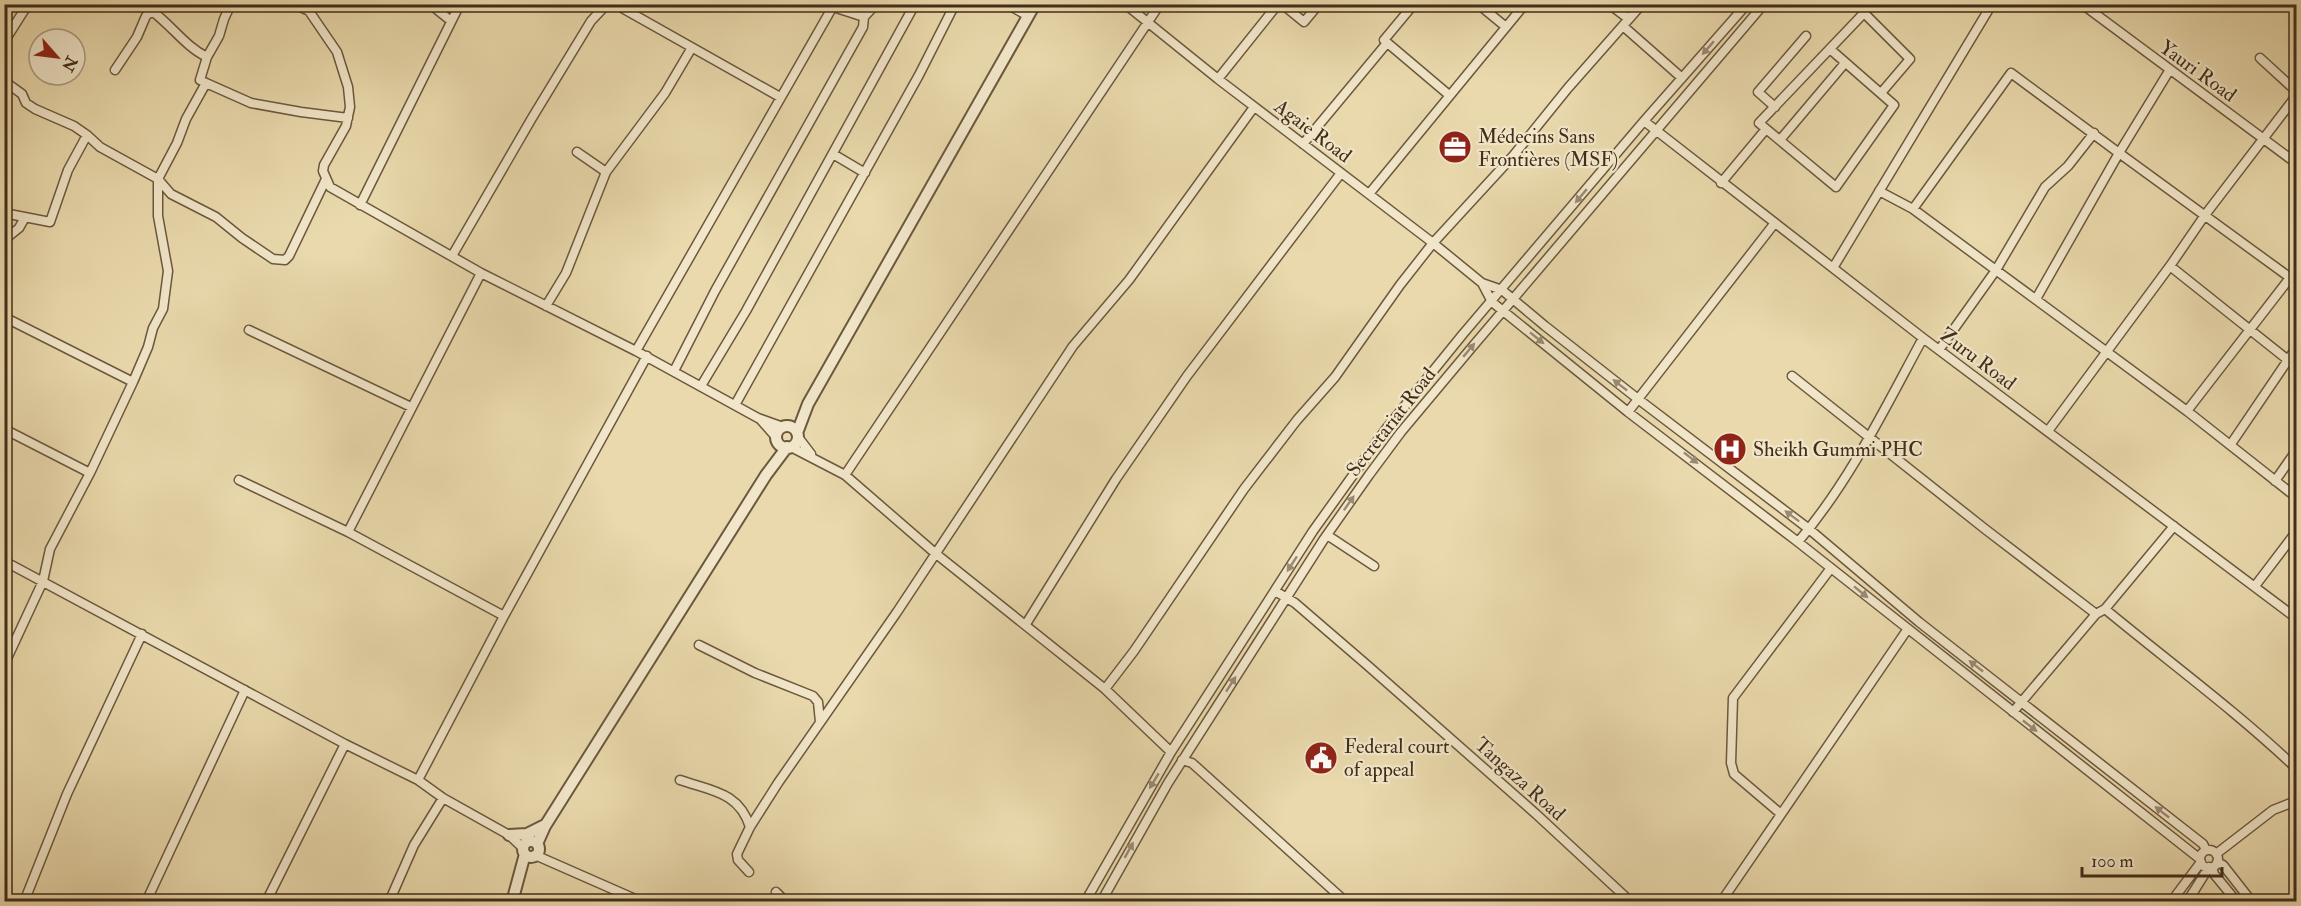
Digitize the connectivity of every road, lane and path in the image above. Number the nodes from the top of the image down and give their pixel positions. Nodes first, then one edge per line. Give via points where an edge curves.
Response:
1 (28, 4) edge
2 (231, 4) edge
3 (294, 4) edge
4 (430, 4) edge
5 (460, 4) edge
6 (876, 4) edge
7 (915, 4) edge
8 (955, 4) edge
9 (1007, 4) edge
10 (1035, 4) edge
11 (1125, 4) edge
12 (1160, 4) edge
13 (1280, 4) edge
14 (1319, 4) edge
15 (1414, 4) edge
16 (1478, 4) edge
17 (1525, 4) edge
18 (1609, 4) edge
19 (1642, 4) edge
20 (1747, 4) edge
21 (1764, 4) edge
22 (1992, 4) edge
23 (2082, 4) edge
24 (608, 5) edge
25 (828, 6) edge
26 (152, 8) edge
27 (310, 8) edge
28 (2094, 8) edge
29 (1028, 16) junction
30 (864, 17) junction
31 (451, 21) junction
32 (1146, 23) junction
33 (1626, 23) junction
34 (1506, 27) junction
35 (1806, 36) dead end
36 (4, 42) edge
37 (1387, 43) junction
38 (691, 49) junction
39 (1830, 49) junction
40 (207, 57) junction
41 (2260, 58) dead end
42 (1845, 63) junction
43 (115, 70) dead end
44 (2169, 71) junction
45 (1682, 78) junction
46 (1218, 79) junction
47 (4, 81) edge
48 (206, 83) junction
49 (1881, 93) junction
50 (2296, 94) edge
51 (1449, 95) junction
52 (780, 97) junction
53 (1254, 107) junction
54 (1775, 107) junction
55 (348, 118) junction
56 (1644, 121) junction
57 (1766, 129) junction
58 (1656, 132) junction
59 (2094, 133) junction
60 (87, 135) junction
61 (2264, 139) junction
62 (1780, 140) junction
63 (1303, 144) junction
64 (576, 152) dead end
65 (2119, 153) junction
66 (833, 154) junction
67 (2296, 164) edge
68 (606, 172) junction
69 (865, 173) junction
70 (1341, 173) junction
71 (158, 179) junction
72 (326, 179) junction
73 (1721, 183) junction
74 (1879, 191) junction
75 (1369, 194) junction
76 (360, 206) junction
77 (1913, 209) junction
78 (4, 213) edge
79 (2205, 215) junction
80 (24, 219) junction
81 (1774, 224) junction
82 (4, 240) edge
83 (1433, 243) junction
84 (452, 256) junction
85 (2170, 266) junction
86 (1833, 268) junction
87 (1996, 270) junction
88 (481, 273) junction
89 (2295, 276) edge
90 (1482, 283) junction
91 (1502, 290) junction
92 (1513, 299) junction
93 (2036, 299) junction
94 (1492, 302) junction
95 (546, 306) junction
96 (1503, 311) junction
97 (4, 317) edge
98 (249, 330) dead end
99 (2250, 330) junction
100 (1923, 338) junction
101 (2296, 348) edge
102 (1939, 350) junction
103 (636, 351) junction
104 (2107, 351) junction
105 (647, 356) junction
106 (2288, 360) junction
107 (674, 371) junction
108 (1792, 376) dead end
109 (134, 382) junction
110 (701, 386) junction
111 (1638, 399) junction
112 (808, 404) junction
113 (735, 405) junction
114 (411, 407) junction
115 (2187, 411) junction
116 (1628, 412) junction
117 (758, 418) junction
118 (785, 426) junction
119 (4, 429) edge
120 (2048, 431) junction
121 (797, 435) junction
122 (1870, 438) junction
123 (783, 443) junction
124 (2231, 444) junction
125 (2296, 451) edge
126 (813, 457) junction
127 (90, 473) junction
128 (845, 476) junction
129 (239, 480) dead end
130 (2275, 481) junction
131 (2296, 497) edge
132 (2174, 526) junction
133 (1809, 530) junction
134 (348, 532) junction
135 (2296, 532) edge
136 (1327, 535) junction
137 (1798, 542) junction
138 (935, 553) junction
139 (4, 561) edge
140 (1374, 566) dead end
141 (1830, 568) junction
142 (43, 581) junction
143 (2255, 586) junction
144 (1275, 591) junction
145 (1287, 598) junction
146 (2101, 612) junction
147 (504, 616) junction
148 (2296, 618) edge
149 (1026, 624) junction
150 (1907, 630) junction
151 (142, 634) junction
152 (699, 645) dead end
153 (4, 665) edge
154 (1105, 689) junction
155 (245, 690) junction
156 (2022, 703) junction
157 (2013, 712) junction
158 (820, 723) junction
159 (345, 744) junction
160 (1171, 752) junction
161 (1182, 760) junction
162 (2099, 762) junction
163 (2296, 768) edge
164 (2090, 773) junction
165 (417, 780) junction
166 (680, 780) dead end
167 (443, 798) junction
168 (2296, 801) edge
169 (1781, 814) junction
170 (546, 825) junction
171 (750, 827) junction
172 (509, 836) junction
173 (531, 849) junction
174 (2206, 850) junction
175 (2200, 861) junction
176 (2213, 862) junction
177 (749, 872) dead end
178 (776, 892) dead end
179 (24, 902) edge
180 (146, 902) edge
181 (266, 902) edge
182 (389, 902) edge
183 (513, 902) edge
184 (642, 902) edge
185 (786, 902) edge
186 (1085, 902) edge
187 (1101, 902) edge
188 (1346, 902) edge
189 (1630, 902) edge
190 (1721, 902) edge
191 (2171, 902) edge
192 (2187, 902) edge
193 (2237, 902) edge
194 (2252, 902) edge

1 - 36 street
2 - 40 street
3 - 27 street
4 - 31 street
5 - 31 street
6 - 30 street
7 - 66 street
8 - 69 street
9 - 29 street
10 - 29 street
11 - 32 street, Agaie Road
12 - 32 street
13 - 14 street via 1304,22
13 - 46 street
15 - 37 street via 1384,40
16 - 34 street
17 - 34 street
18 - 33 street
19 - 33 street
20 -> 45 street, Secretariat Road
21 - 58 street, Secretariat Road
22 - 74 street
23 - 28 street, Yauri Road
24 - 38 street via 639,17
24 - 84 street via 591,21
25 - 30 street
25 - 52 street
26 - 40 street via 192,50
26 - 43 street
27 - 55 street via 344,69
28 - 44 street, Yauri Road
29 - 112 street
30 - 107 street via 863,27
31 - 76 street
32 - 46 street, Agaie Road
32 - 128 street
33 - 45 street
33 - 83 street
34 - 51 street
35 - 54 street via 1758,92
37 - 51 street
37 - 63 street
38 - 52 street
38 - 68 street via 665,93
39 - 42 street
39 - 49 street via 1864,13 1910,59
39 - 54 street
40 - 48 street via 200,80
41 - 50 street
42 - 49 street
42 - 62 street
44 - 61 street, Yauri Road
44 - 65 street
45 - 56 street, Secretariat Road
46 - 53 street, Agaie Road
47 - 60 street via 35,109
48 - 55 street via 251,103
48 - 71 street
49 - 62 street via 1894,105 1836,187
50 - 61 street
51 - 75 street
52 - 103 street
53 - 63 street, Agaie Road
53 - 138 street via 1129,280 1073,346
54 - 57 street via 1759,123
55 - 72 street via 324,165
56 - 58 street, Zuru Road
56 -> 91 street, Secretariat Road
57 - 62 street
57 - 73 street
58 - 73 street, Zuru Road
58 - 92 street, Secretariat Road
59 - 65 street
59 - 77 street via 2011,74
59 - 87 street via 2045,187
60 - 71 street via 100,147
60 - 80 street via 68,170 50,222
61 - 67 street, Yauri Road
61 - 79 street
63 - 70 street, Agaie Road
64 - 68 street
65 - 79 street
65 - 93 street
66 - 69 street
66 - 110 street
68 - 95 street via 566,273
69 - 113 street
70 - 75 street, Agaie Road
70 - 149 street via 1187,376 1116,479
71 - 72 street via 171,194 216,217 279,260 285,260 295,246
71 - 109 street via 167,290
72 - 76 street via 330,187
73 - 81 street, Zuru Road
74 - 77 street
74 - 86 street
75 - 83 street, Agaie Road
76 - 84 street
77 - 87 street
78 - 80 street
79 - 85 street
79 - 89 street
80 - 82 street
81 - 86 street, Zuru Road
81 - 111 street
83 - 90 street, Agaie Road
83 - 154 street via 1335,377 1244,489
84 - 88 street
85 - 99 street
85 - 104 street
86 - 100 street, Zuru Road
87 - 93 street
87 - 102 street
88 - 95 street
88 - 114 street
89 - 99 street
90 - 91 street
90 - 94 street
91 - 92 street
91 - 94 street, Secretariat Road
92 - 96 street, Secretariat Road
111 -> 92 street
93 - 104 street
94 - 96 street
94 -> 144 street, Secretariat Road via 1386,429
95 - 103 street
96 -> 116 street
136 -> 96 street, Secretariat Road via 1401,432
97 - 109 street
98 - 114 street
99 - 106 street
99 - 115 street
100 - 102 street, Zuru Road
100 - 122 street
101 - 106 street
102 - 120 street, Zuru Road
103 - 105 street
104 - 115 street
104 - 120 street
105 - 107 street
105 - 147 street
106 - 124 street
107 - 110 street
108 - 122 street
109 - 127 street
110 - 113 street
111 - 116 street
133 -> 111 street
112 - 118 street
112 - 121 street
113 - 117 street
114 - 134 street
115 - 124 street
116 -> 137 street
117 - 118 street
117 - 123 street
118 - 121 street via 793,428
118 - 123 street via 779,429
119 - 127 street
120 - 132 street, Zuru Road
121 - 123 street
121 - 126 street
122 - 133 street
122 - 146 street
123 - 126 street
123 - 170 street
124 - 130 street
125 - 130 street
126 - 128 street
127 - 142 street via 50,549
128 - 138 street
129 - 134 street
130 - 131 street
132 - 143 street, Zuru Road
132 - 146 street
133 - 137 street
156 -> 133 street
134 - 147 street
135 - 143 street
136 - 140 street
136 - 145 street, Secretariat Road
137 - 141 street
138 - 149 street
138 - 158 street
139 - 142 street
141 -> 150 street
141 - 169 street via 1732,698 1734,774
142 - 151 street
142 - 153 street
143 - 148 street, Zuru Road
144 - 145 street, Tangaza Road
144 - 160 street, Secretariat Road
161 -> 145 street, Secretariat Road
145 - 189 street, Tangaza Road via 1536,814
146 - 156 street
146 - 163 street via 2251,726
147 - 165 street
149 - 154 street
150 - 157 street
150 - 169 street
151 - 155 street
151 - 179 street via 67,794
152 - 158 street via 813,696 818,702
154 - 160 street
155 - 159 street
155 - 180 street
156 - 157 street
156 - 162 street
157 -> 164 street
158 - 171 street
159 - 165 street
159 - 181 street
160 -> 186 street, Secretariat Road
187 -> 161 street, Secretariat Road
161 - 188 street via 1192,763
162 - 164 street
174 -> 162 street
164 - 175 street
165 - 167 street
166 - 171 street via 738,803
167 - 172 street
167 - 182 street via 414,844
168 - 176 street via 2273,810
169 - 190 street
170 - 172 street via 527,834
170 - 173 street
171 - 177 street via 736,857
172 - 173 street
173 - 183 street
173 - 184 street
174 - 175 street
174 - 176 street
175 - 176 street via 2204,866
175 - 191 street
176 - 192 street
176 - 193 street via 2214,874
176 - 194 street via 2223,866
178 - 185 street

